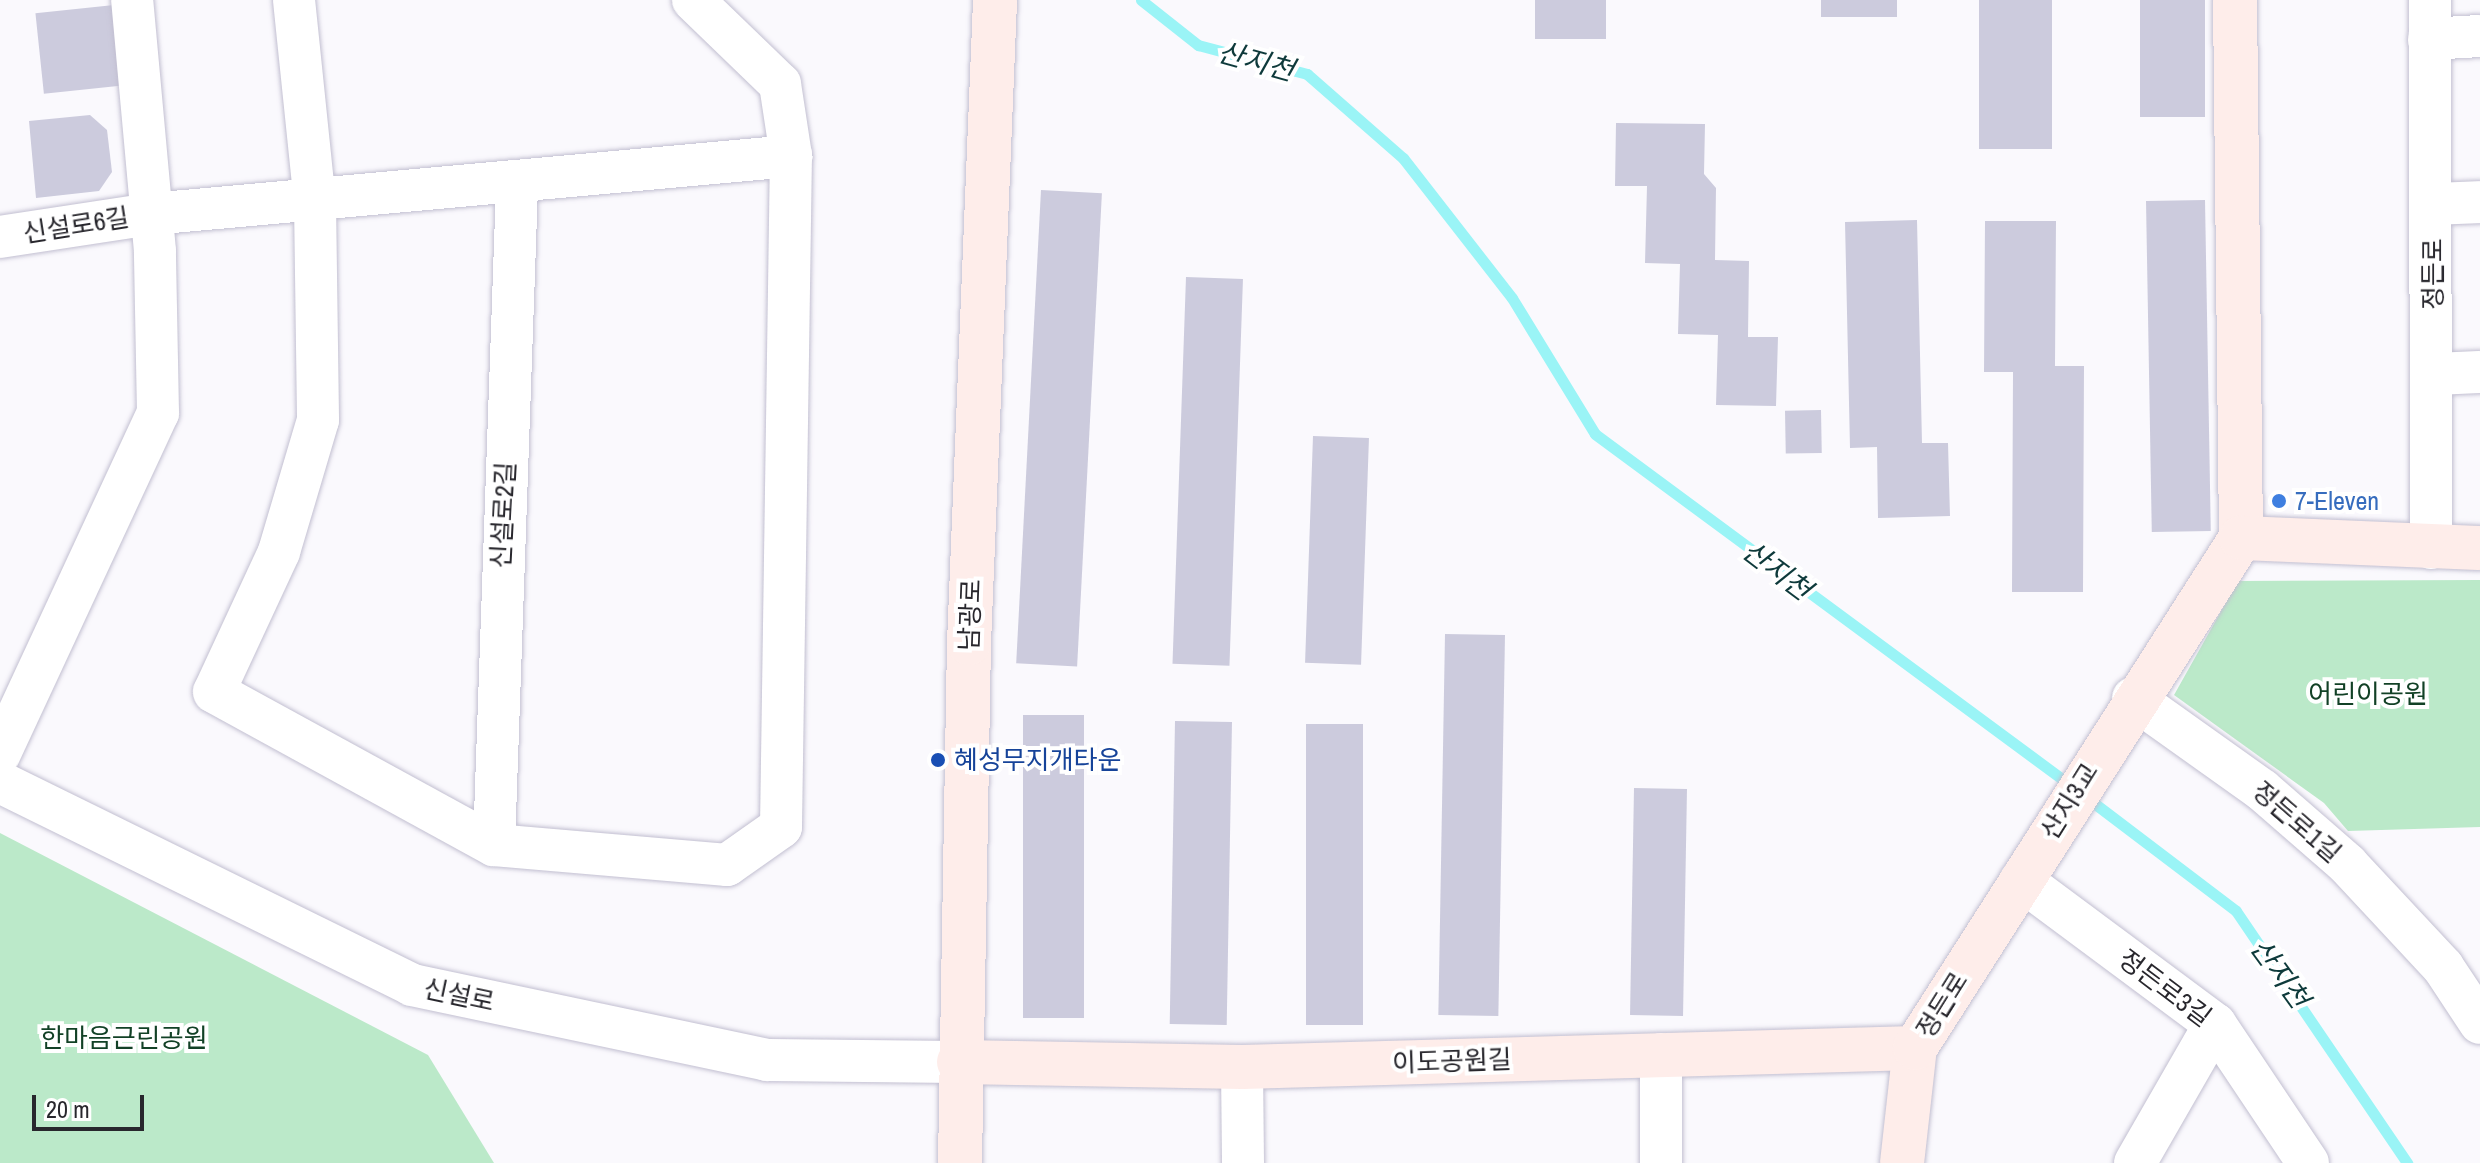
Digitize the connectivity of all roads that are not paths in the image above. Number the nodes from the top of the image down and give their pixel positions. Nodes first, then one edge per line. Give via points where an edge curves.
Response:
1 (132, 0) edge
2 (294, 0) edge
3 (693, 0) edge
4 (995, 0) edge
5 (2235, 0) edge
6 (2430, 19) edge
7 (2480, 36) edge
8 (791, 156) junction
9 (517, 185) junction
10 (315, 202) junction
11 (2480, 202) edge
12 (2433, 204) junction
13 (151, 214) junction
14 (0, 236) edge
15 (2480, 372) edge
16 (2434, 374) junction
17 (2241, 538) junction
18 (2431, 548) junction
19 (2480, 548) edge
20 (2133, 698) junction
21 (0, 753) edge
22 (0, 782) edge
23 (494, 845) junction
24 (2013, 892) junction
25 (2462, 967) edge
26 (2480, 1023) edge
27 (2215, 1024) junction
28 (1915, 1048) junction
29 (1661, 1054) junction
30 (959, 1062) junction
31 (1242, 1067) junction
32 (960, 1163) edge
33 (1243, 1163) edge
34 (1661, 1163) edge
35 (1902, 1163) edge
36 (2135, 1163) edge
37 (2308, 1163) edge

1 - 13 street
2 - 10 street
3 - 8 street via 780,84
4 - 30 street, 남광로
5 - 17 street
6 - 7 street
6 - 12 street, 정든로
8 - 9 street
8 - 23 street via 781,827 727,865
9 - 10 street
9 - 23 street, 신설로2길
10 - 13 street
10 - 23 street via 318,420 279,552 214,692
11 - 12 street
12 - 16 street, 정든로
13 - 14 street, 신설로6길
13 - 21 street via 158,413
15 - 16 street
16 - 18 street, 정든로
17 - 18 street
17 - 20 street
18 - 19 street
20 - 24 street, 산지3교
20 - 25 street, 정든로1길 via 2262,790
22 - 30 street, 신설로 via 412,985 767,1060
24 - 27 street, 정든로3길
24 - 28 street, 정든로
25 - 26 street, 정든로1길
27 - 36 street
27 - 37 street, 정든로3길
28 - 29 street, 이도공원길
28 - 35 street, 정든로
29 - 31 street, 이도공원길
29 - 34 street
30 - 31 street, 이도공원길
30 - 32 street, 남광로
31 - 33 street

